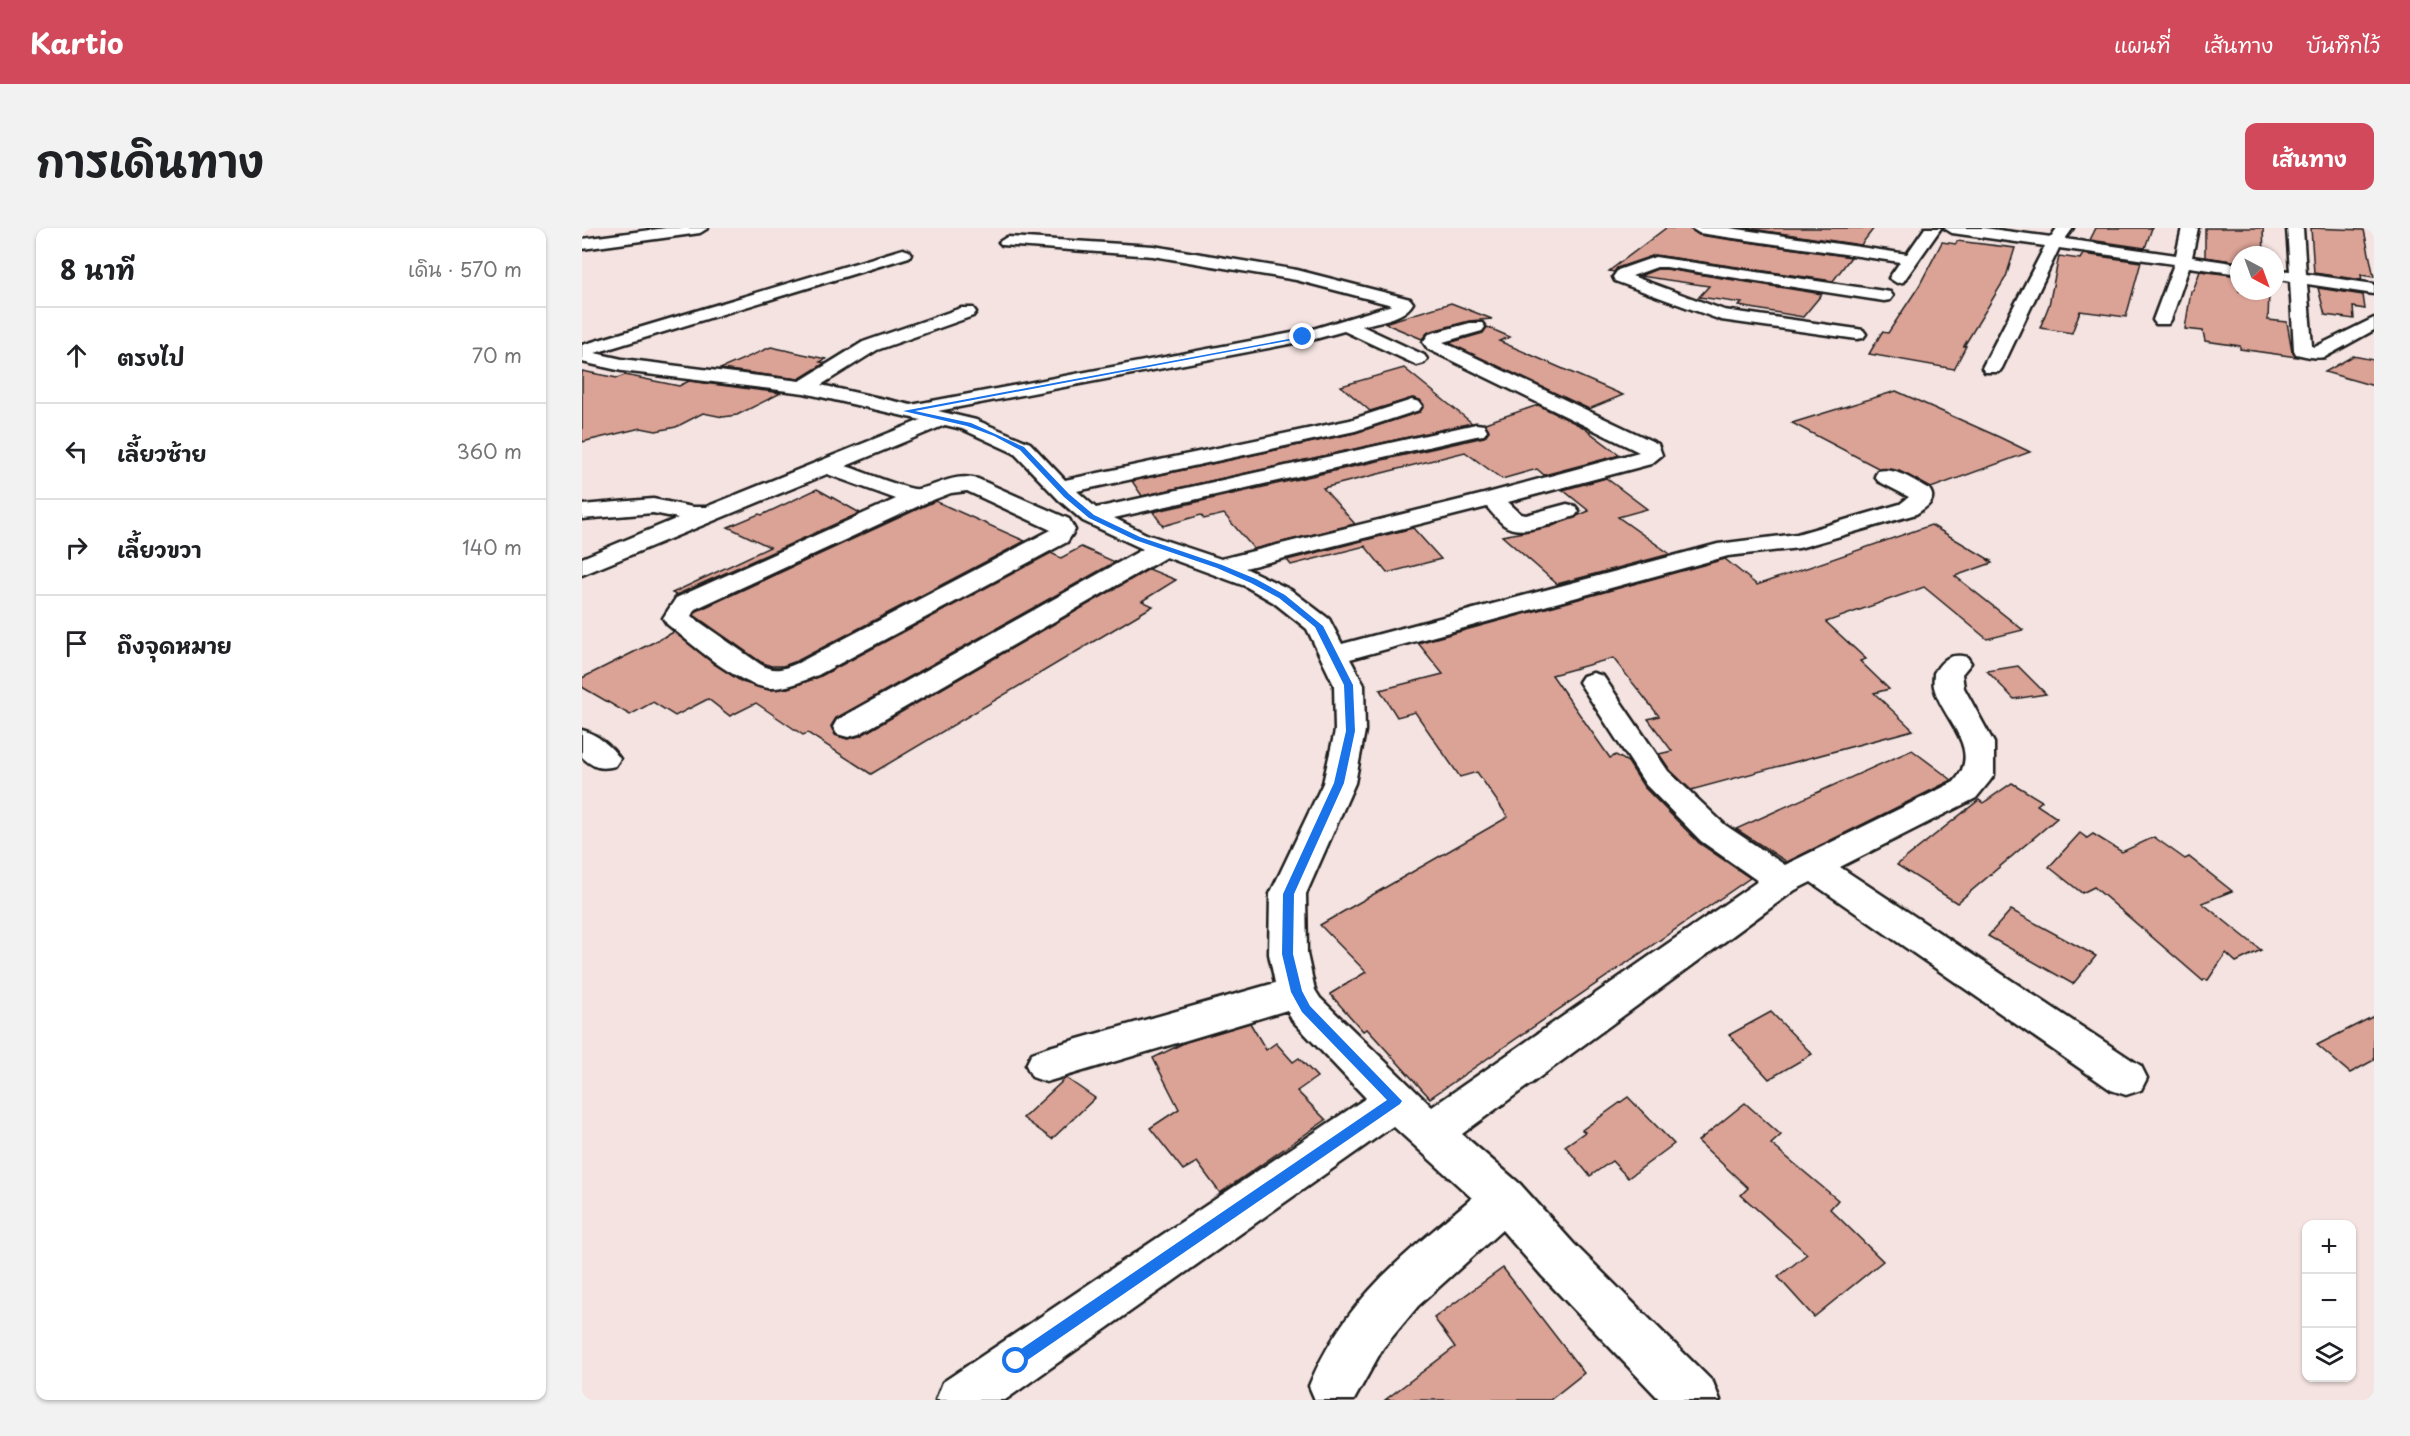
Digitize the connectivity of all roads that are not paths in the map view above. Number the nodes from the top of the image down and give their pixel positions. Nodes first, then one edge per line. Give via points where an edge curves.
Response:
1 (645, 228) edge
2 (676, 228) edge
3 (700, 228) edge
4 (1699, 228) edge
5 (1933, 228) edge
6 (1952, 228) edge
7 (2190, 228) edge
8 (2295, 228) edge
9 (2061, 236) edge
10 (582, 241) edge
11 (1007, 242) dead end
12 (903, 254) dead end
13 (1911, 259) junction
14 (2182, 261) junction
15 (2230, 268) edge
16 (2284, 275) edge
17 (2298, 277) junction
18 (2374, 288) edge
19 (1884, 296) junction
20 (967, 312) dead end
21 (2162, 320) dead end
22 (2374, 323) edge
23 (1864, 325) junction
24 (1347, 326) junction
25 (1476, 327) dead end
26 (582, 351) edge
27 (1845, 352) dead end
28 (1302, 355) dead end
29 (582, 356) edge
30 (1418, 359) dead end
31 (1992, 368) dead end
32 (804, 387) junction
33 (1412, 406) dead end
34 (925, 415) junction
35 (1476, 430) dead end
36 (826, 466) junction
37 (1886, 476) dead end
38 (1060, 488) junction
39 (917, 498) junction
40 (1492, 499) junction
41 (1567, 512) dead end
42 (582, 513) edge
43 (709, 514) junction
44 (1091, 516) junction
45 (1164, 548) junction
46 (1357, 556) dead end
47 (582, 567) edge
48 (1220, 567) junction
49 (1254, 581) junction
50 (1334, 655) junction
51 (1956, 663) dead end
52 (1593, 682) dead end
53 (848, 727) dead end
54 (1797, 873) junction
55 (1296, 992) junction
56 (1046, 1065) dead end
57 (2126, 1078) dead end
58 (1395, 1101) junction
59 (1432, 1131) junction
60 (1504, 1199) junction
61 (1334, 1386) dead end
62 (961, 1400) edge
63 (1695, 1400) edge

1 - 10 street
2 - 10 street
3 - 10 street
4 - 13 street
5 - 13 street
6 - 9 street
7 - 14 street
8 - 17 street
9 - 14 street
9 - 31 street via 2047,255
11 - 24 street via 1153,250 1297,275 1404,303 1392,312
12 - 26 street
13 - 19 street
14 - 15 street
14 - 21 street
16 - 17 street
17 - 18 street
17 - 22 street via 2303,350 2318,353
19 - 23 street
19 - 23 street via 1666,262 1647,265 1621,277 1721,315
20 - 32 street via 870,346
23 - 27 street
24 - 30 street
24 - 34 street
25 - 40 street via 1432,342 1650,449 1651,455
28 - 34 street via 1280,351 1248,362
29 - 32 street via 622,365
32 - 34 street
33 - 38 street via 1354,425
34 - 36 street
34 - 38 street via 969,424 1022,448
35 - 44 street
36 - 39 street
36 - 43 street
37 - 50 street via 1921,494 1921,500 1908,509 1810,538 1728,549
38 - 44 street
39 - 39 street via 947,486 970,484 1060,524 1063,530 1058,537 819,664 786,677 765,679 677,618 685,604
40 - 41 street via 1514,521
40 - 48 street
42 - 43 street via 653,506
43 - 47 street
44 - 45 street
45 - 48 street
45 - 53 street
46 - 49 street
48 - 49 street
49 - 50 street via 1282,596 1319,626
50 - 55 street via 1349,685 1350,731 1339,783 1288,894 1288,954
51 - 54 street via 1948,673 1949,688 1979,743 1978,775 1965,790
52 - 54 street via 1657,778 1713,833
54 - 57 street
54 - 59 street
55 - 56 street
55 - 58 street via 1306,1009
58 - 59 street
58 - 62 street
59 - 60 street
60 - 61 street via 1401,1289 1365,1330
60 - 63 street

